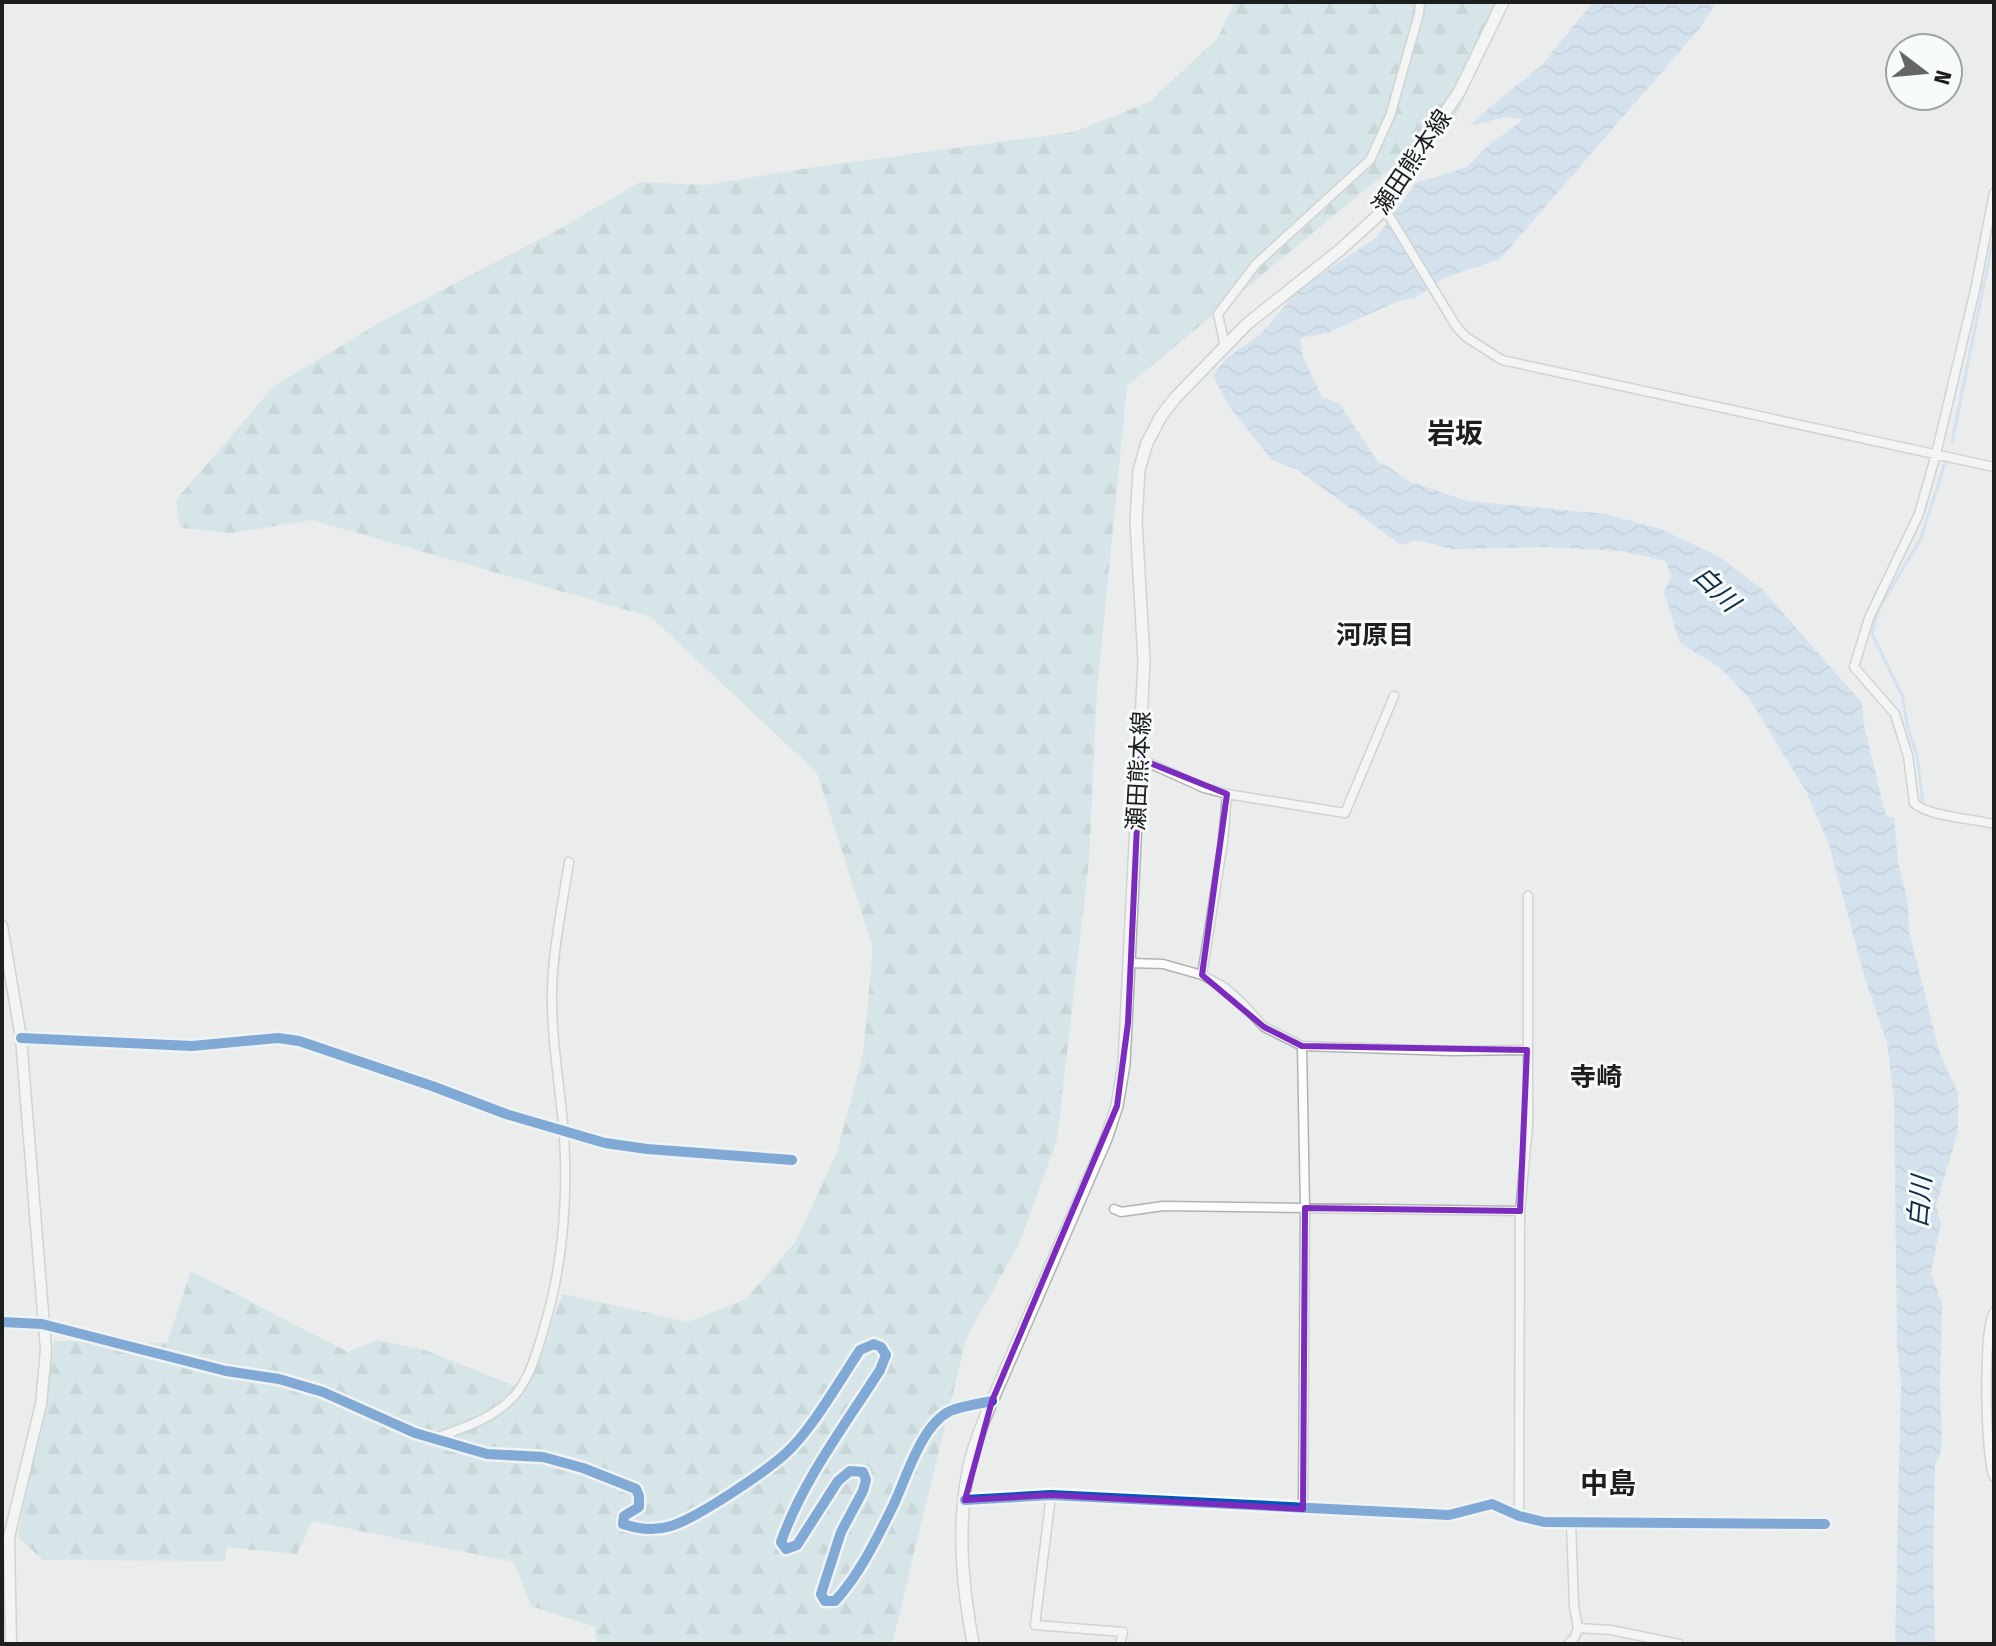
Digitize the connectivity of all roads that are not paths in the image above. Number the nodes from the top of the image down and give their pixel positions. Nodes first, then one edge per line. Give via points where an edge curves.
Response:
1 (1420, 2) edge
2 (1503, 2) edge
3 (1994, 193) edge
4 (1387, 212) junction
5 (1225, 347) junction
6 (1936, 454) junction
7 (1994, 467) edge
8 (1394, 696) dead end
9 (1140, 759) junction
10 (1227, 794) junction
11 (1994, 824) edge
12 (569, 862) dead end
13 (1528, 896) dead end
14 (2, 926) edge
15 (1130, 963) junction
16 (1202, 975) junction
17 (21, 1038) junction
18 (1302, 1046) junction
19 (1527, 1050) junction
20 (564, 1132) junction
21 (792, 1160) dead end
22 (1305, 1208) junction
23 (1114, 1209) dead end
24 (1520, 1211) junction
25 (1994, 1312) edge
26 (2, 1322) edge
27 (42, 1324) junction
28 (992, 1401) junction
29 (435, 1438) junction
30 (1994, 1477) edge
31 (1051, 1495) junction
32 (965, 1500) junction
33 (1303, 1509) junction
34 (1519, 1516) junction
35 (1571, 1523) junction
36 (1825, 1524) dead end
37 (1578, 1628) junction
38 (11, 1644) edge
39 (973, 1644) edge
40 (1120, 1644) edge
41 (1568, 1644) edge
42 (1679, 1644) edge

1 - 5 street via 1390,116 1370,160 1244,279 1218,314
2 - 4 main road, 瀬田熊本線 via 1459,92 1405,172
3 - 6 street
4 - 5 main road, 瀬田熊本線
4 - 6 street via 1456,326 1502,360
5 - 9 main road, 瀬田熊本線 via 1161,416 1139,470 1136,521 1144,661
6 - 7 street
6 - 11 street via 1919,514 1869,618 1854,670 1895,714 1914,803
8 - 10 street via 1345,813
9 - 10 street
9 - 15 main road, 瀬田熊本線
10 - 16 street
12 - 20 street via 552,988
13 - 19 street
14 - 17 street
15 - 16 street via 1163,964
15 - 28 main road, 瀬田熊本線 via 1117,1106
16 - 18 street via 1224,987 1264,1027
17 - 20 street via 192,1046 299,1041
17 - 27 street
18 - 19 street
18 - 22 street
19 - 24 street via 1528,1126
20 - 21 street via 647,1149
20 - 29 street via 562,1246 550,1308 526,1379 499,1409
22 - 23 street
22 - 24 street
22 - 33 street
24 - 34 street
25 - 30 street via 1988,1329 1987,1423
26 - 27 street
27 - 29 street via 226,1371 279,1379
27 - 38 street via 46,1350 41,1404 9,1537
28 - 29 street via 949,1412 936,1423 918,1447 851,1584 835,1601 825,1601 821,1594 841,1532 863,1491 863,1472 850,1471 838,1481 797,1545 786,1549 781,1542 798,1503 880,1370 886,1355 874,1344 860,1350 785,1454 724,1497 667,1527 623,1524 624,1516 639,1507 636,1489 583,1468 543,1457 487,1454
28 - 32 main road, 瀬田熊本線 via 977,1440
31 - 32 street
31 - 33 street
31 - 40 street via 1035,1625 1123,1632
32 - 39 main road, 瀬田熊本線 via 961,1527
33 - 34 street via 1449,1515 1492,1504
34 - 35 street
35 - 36 street
35 - 37 street
37 - 41 street
37 - 42 street

